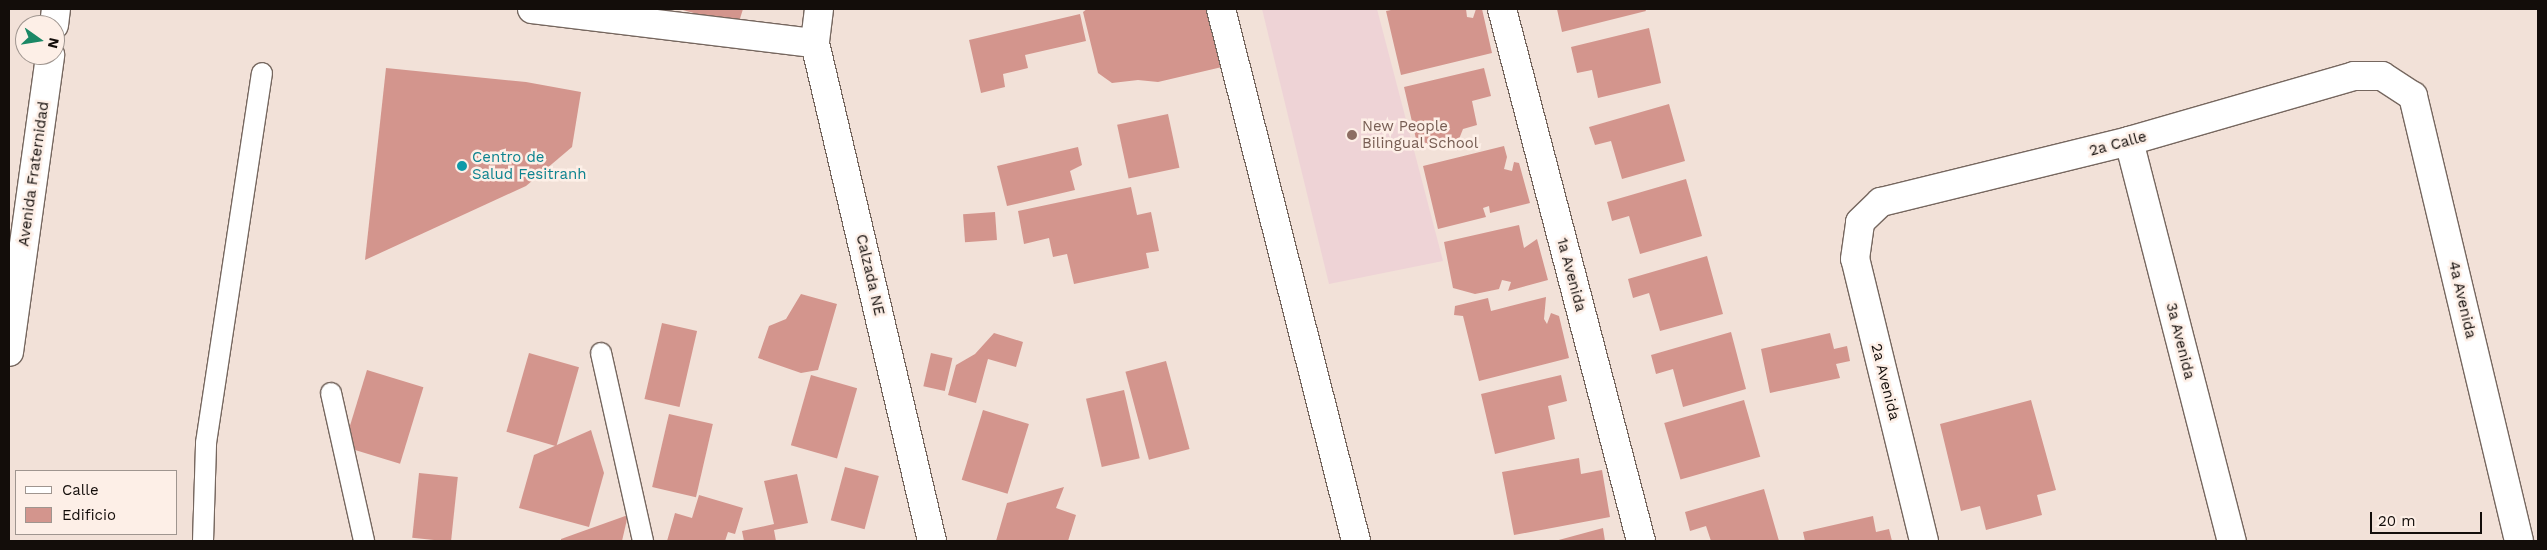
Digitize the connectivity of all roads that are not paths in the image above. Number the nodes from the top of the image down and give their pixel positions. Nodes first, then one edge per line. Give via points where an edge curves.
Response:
1 (532, 9) edge
2 (818, 9) edge
3 (1221, 9) edge
4 (1502, 9) edge
5 (649, 16) edge
6 (815, 43) junction
7 (49, 65) edge
8 (262, 73) dead end
9 (2382, 76) joint
10 (2129, 142) junction
11 (1860, 222) joint
12 (11, 324) edge
13 (9, 352) edge
14 (601, 353) dead end
15 (331, 393) dead end
16 (203, 541) edge
17 (364, 541) edge
18 (643, 541) edge
19 (932, 541) edge
20 (1356, 541) edge
21 (1640, 541) edge
22 (1924, 541) edge
23 (2232, 541) edge
24 (2519, 541) edge

1 - 5 street
2 - 6 street, Calzada NE
3 - 20 street
4 - 21 street, 1a Avenida
5 - 6 street
6 - 19 street, Calzada NE
7 - 12 street, Avenida Fraternidad
8 - 16 lane via 206,443
9 - 10 street, 2a Calle via 2354,76
9 - 24 street, 4a Avenida via 2413,96
10 - 11 street, 2a Calle via 1881,202
10 - 23 street, 3a Avenida
11 - 22 street, 2a Avenida via 1855,259
12 - 13 street, Avenida Fraternidad
14 - 18 lane
15 - 17 lane

